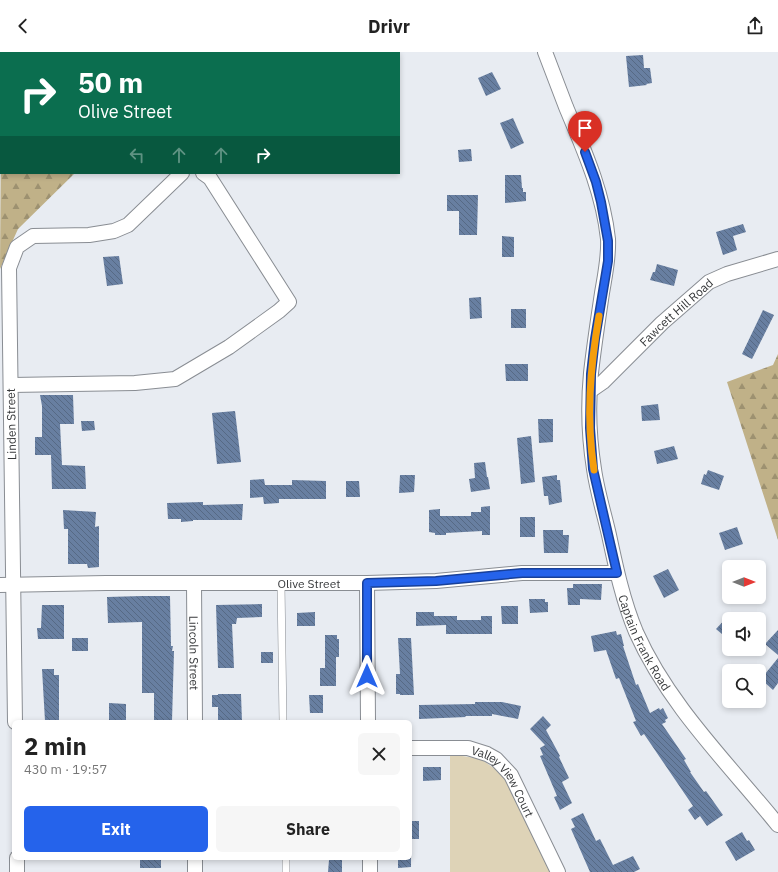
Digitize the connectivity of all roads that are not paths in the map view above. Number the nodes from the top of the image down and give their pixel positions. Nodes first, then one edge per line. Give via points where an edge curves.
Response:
1 (545, 52) edge
2 (181, 174) edge
3 (204, 174) edge
4 (778, 259) edge
5 (11, 385) junction
6 (590, 391) junction
7 (617, 573) junction
8 (367, 583) junction
9 (194, 584) junction
10 (281, 584) junction
11 (6, 585) edge
12 (15, 720) edge
13 (195, 720) edge
14 (283, 720) edge
15 (368, 720) edge
16 (412, 748) edge
17 (778, 825) edge
18 (17, 860) edge
19 (195, 860) edge
20 (286, 860) edge
21 (370, 860) edge
22 (17, 872) edge
23 (195, 872) edge
24 (286, 872) edge
25 (370, 872) edge
26 (558, 872) edge

1 - 6 street, Captain Frank Road via 596,182 606,221 608,261 595,339
2 - 5 street, Linden Street via 128,225 114,231 89,234 33,236 16,247 9,268
3 - 5 street via 210,178 289,302 229,347 175,379 135,383
4 - 6 street, Fawcett Hill Road via 709,282
5 - 11 street, Linden Street
6 - 7 street, Captain Frank Road via 593,469
7 - 8 street, Olive Street via 522,573 436,581
7 - 17 street, Captain Frank Road via 636,631 657,671 709,744
8 - 10 street, Olive Street
8 - 15 street
9 - 10 street, Olive Street
9 - 11 street, Olive Street
9 - 13 street, Lincoln Street
10 - 14 lane
11 - 12 street, Linden Street
16 - 26 street, Valley View Court via 468,748 496,759 511,775
18 - 22 street
19 - 23 street
20 - 24 lane
21 - 25 street

